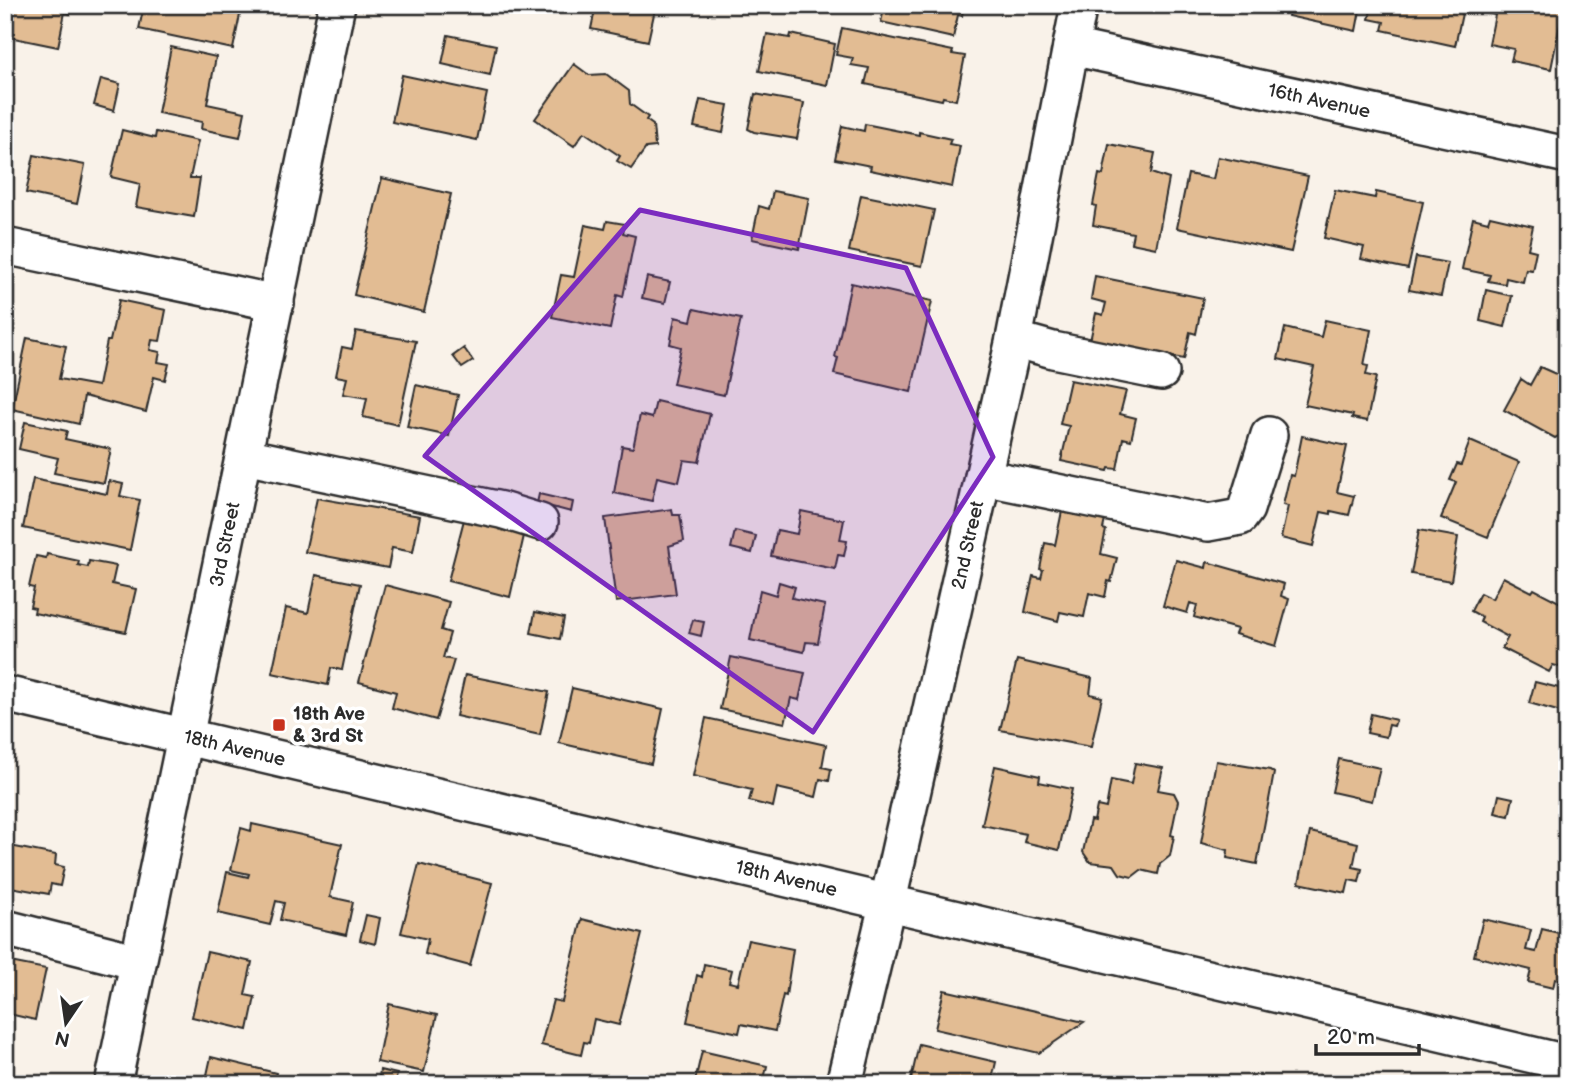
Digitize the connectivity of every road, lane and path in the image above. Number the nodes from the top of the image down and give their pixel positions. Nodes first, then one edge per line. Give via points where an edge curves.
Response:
1 (337, 5) edge
2 (1079, 5) edge
3 (1071, 47) junction
4 (1567, 155) edge
5 (5, 246) edge
6 (276, 303) junction
7 (1014, 339) junction
8 (1161, 372) dead end
9 (1269, 435) dead end
10 (244, 456) junction
11 (983, 477) junction
12 (540, 522) dead end
13 (5, 694) edge
14 (184, 738) junction
15 (888, 901) junction
16 (5, 928) edge
17 (138, 962) junction
18 (1567, 1063) edge
19 (113, 1084) edge
20 (844, 1084) edge

1 - 6 street, 3rd Street
2 - 3 street, 2nd Street
3 - 4 street, 16th Avenue
3 - 7 street, 2nd Street
5 - 6 street
6 - 10 street, 3rd Street
7 - 8 street
7 - 11 street, 2nd Street
9 - 11 street via 1246,509 1240,517 1208,523
10 - 12 street
10 - 14 street, 3rd Street
11 - 15 street, 2nd Street
13 - 14 street, 18th Avenue
14 - 15 street, 18th Avenue
14 - 17 street, 3rd Street
15 - 18 street, 18th Avenue
15 - 20 street, 2nd Street
16 - 17 street
17 - 19 street, 3rd Street

